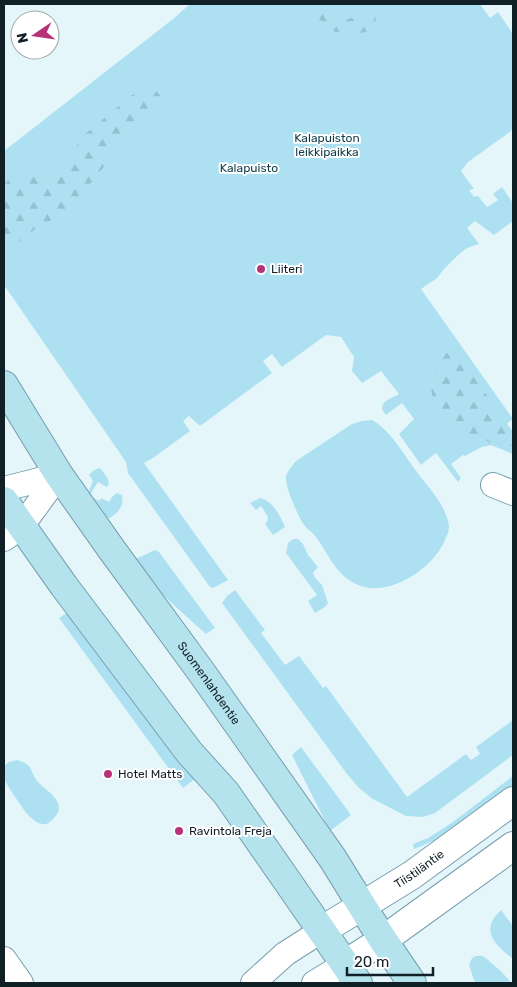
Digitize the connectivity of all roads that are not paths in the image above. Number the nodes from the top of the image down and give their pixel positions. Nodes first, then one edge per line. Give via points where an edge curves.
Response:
1 (4, 385) edge
2 (59, 475) junction
3 (4, 489) edge
4 (4, 501) edge
5 (12, 533) edge
6 (513, 802) edge
7 (513, 846) edge
8 (362, 906) junction
9 (321, 931) junction
10 (383, 940) junction
11 (4, 959) edge
12 (351, 974) edge
13 (21, 983) edge
14 (254, 983) edge
15 (314, 983) edge
16 (412, 983) edge

1 - 2 main road, Suomenlahdentie
2 - 3 street
2 - 5 street
2 - 8 main road, Suomenlahdentie via 333,859
4 - 5 main road
5 - 9 main road via 64,586 189,752 226,793
6 - 8 street, Tiistiläntie
7 - 10 street
8 - 9 street, Tiistiläntie
8 - 10 main road, Suomenlahdentie
9 - 12 main road
9 - 14 street via 285,954
10 - 12 street
10 - 16 main road, Suomenlahdentie
11 - 13 street
12 - 15 street

